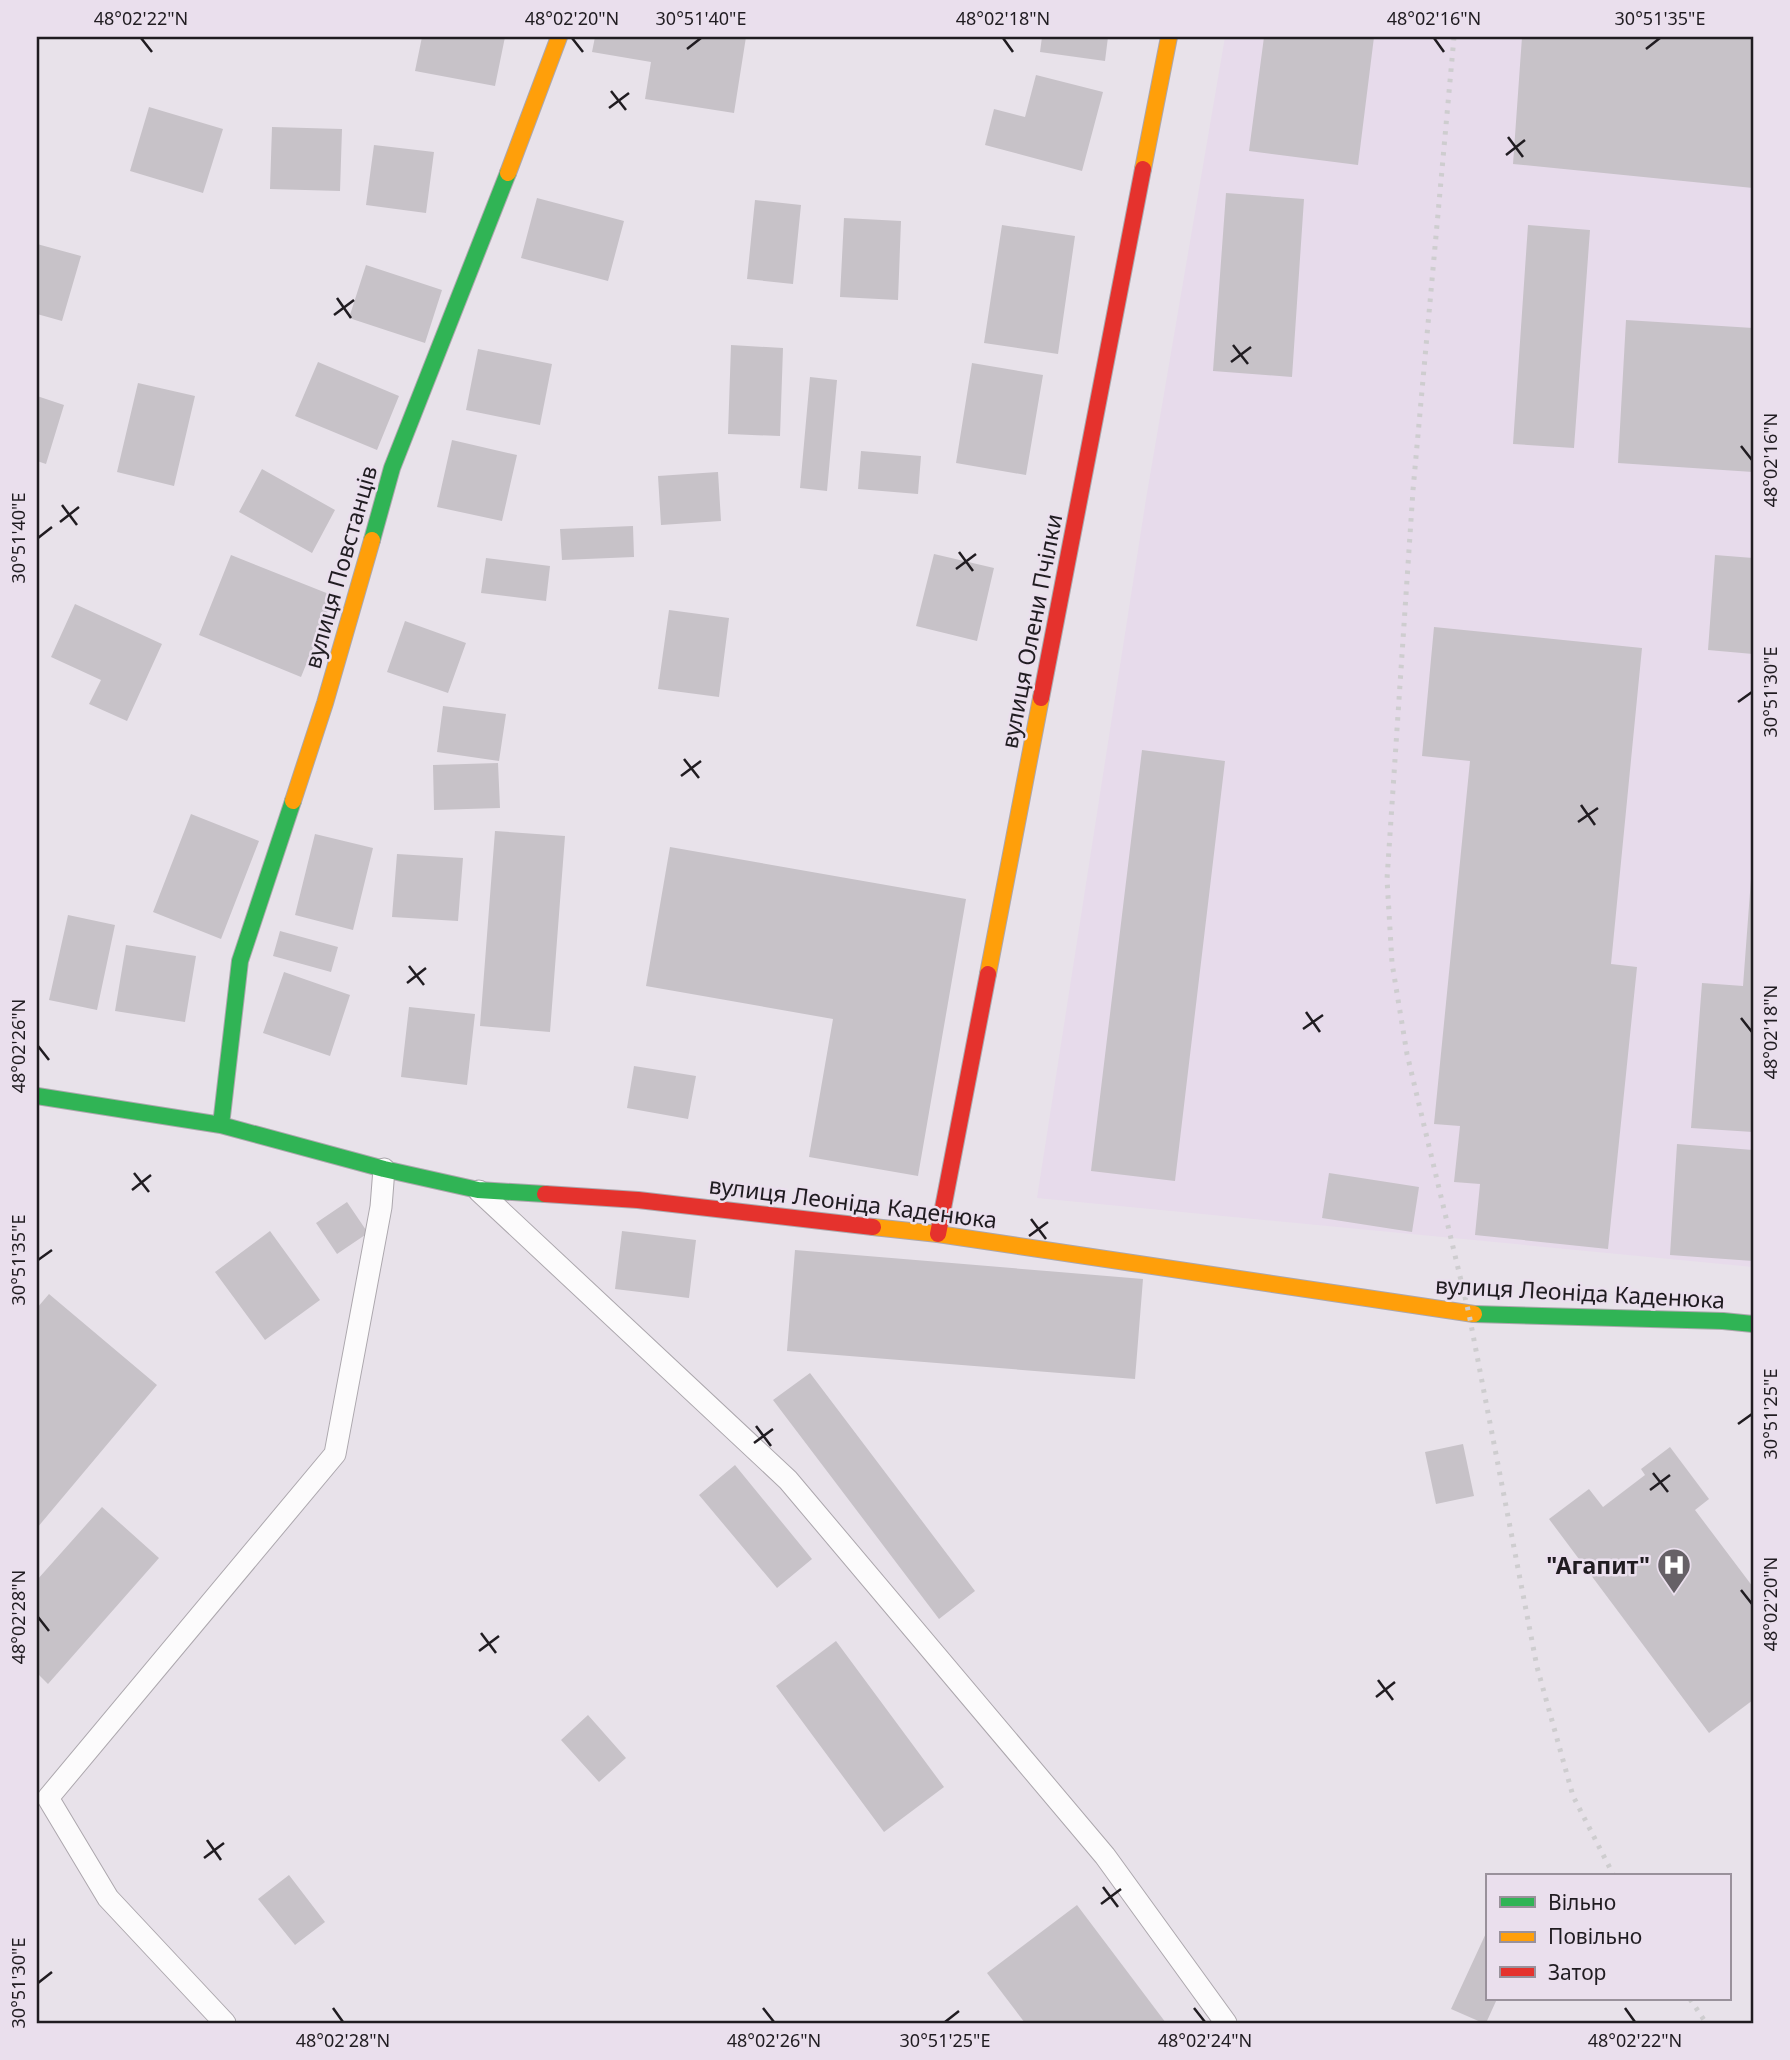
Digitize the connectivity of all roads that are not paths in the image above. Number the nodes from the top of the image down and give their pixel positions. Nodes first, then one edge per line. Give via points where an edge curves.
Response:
1 (559, 37) edge
2 (1169, 37) edge
3 (37, 1096) edge
4 (221, 1125) junction
5 (384, 1169) junction
6 (478, 1190) junction
7 (938, 1234) junction
8 (1753, 1324) edge
9 (225, 2023) edge
10 (1226, 2023) edge

1 - 4 street, вулиця Повстанців via 392,468 324,703 240,961
2 - 7 street, вулиця Олени Пчілки
3 - 4 street, вулиця Леоніда Каденюка
4 - 5 street, вулиця Леоніда Каденюка
5 - 6 street, вулиця Леоніда Каденюка
5 - 9 lane via 382,1207 335,1454 48,1798 108,1898
6 - 7 street, вулиця Леоніда Каденюка via 638,1200
6 - 10 lane via 789,1480 1105,1856
7 - 8 street, вулиця Леоніда Каденюка via 1469,1314

